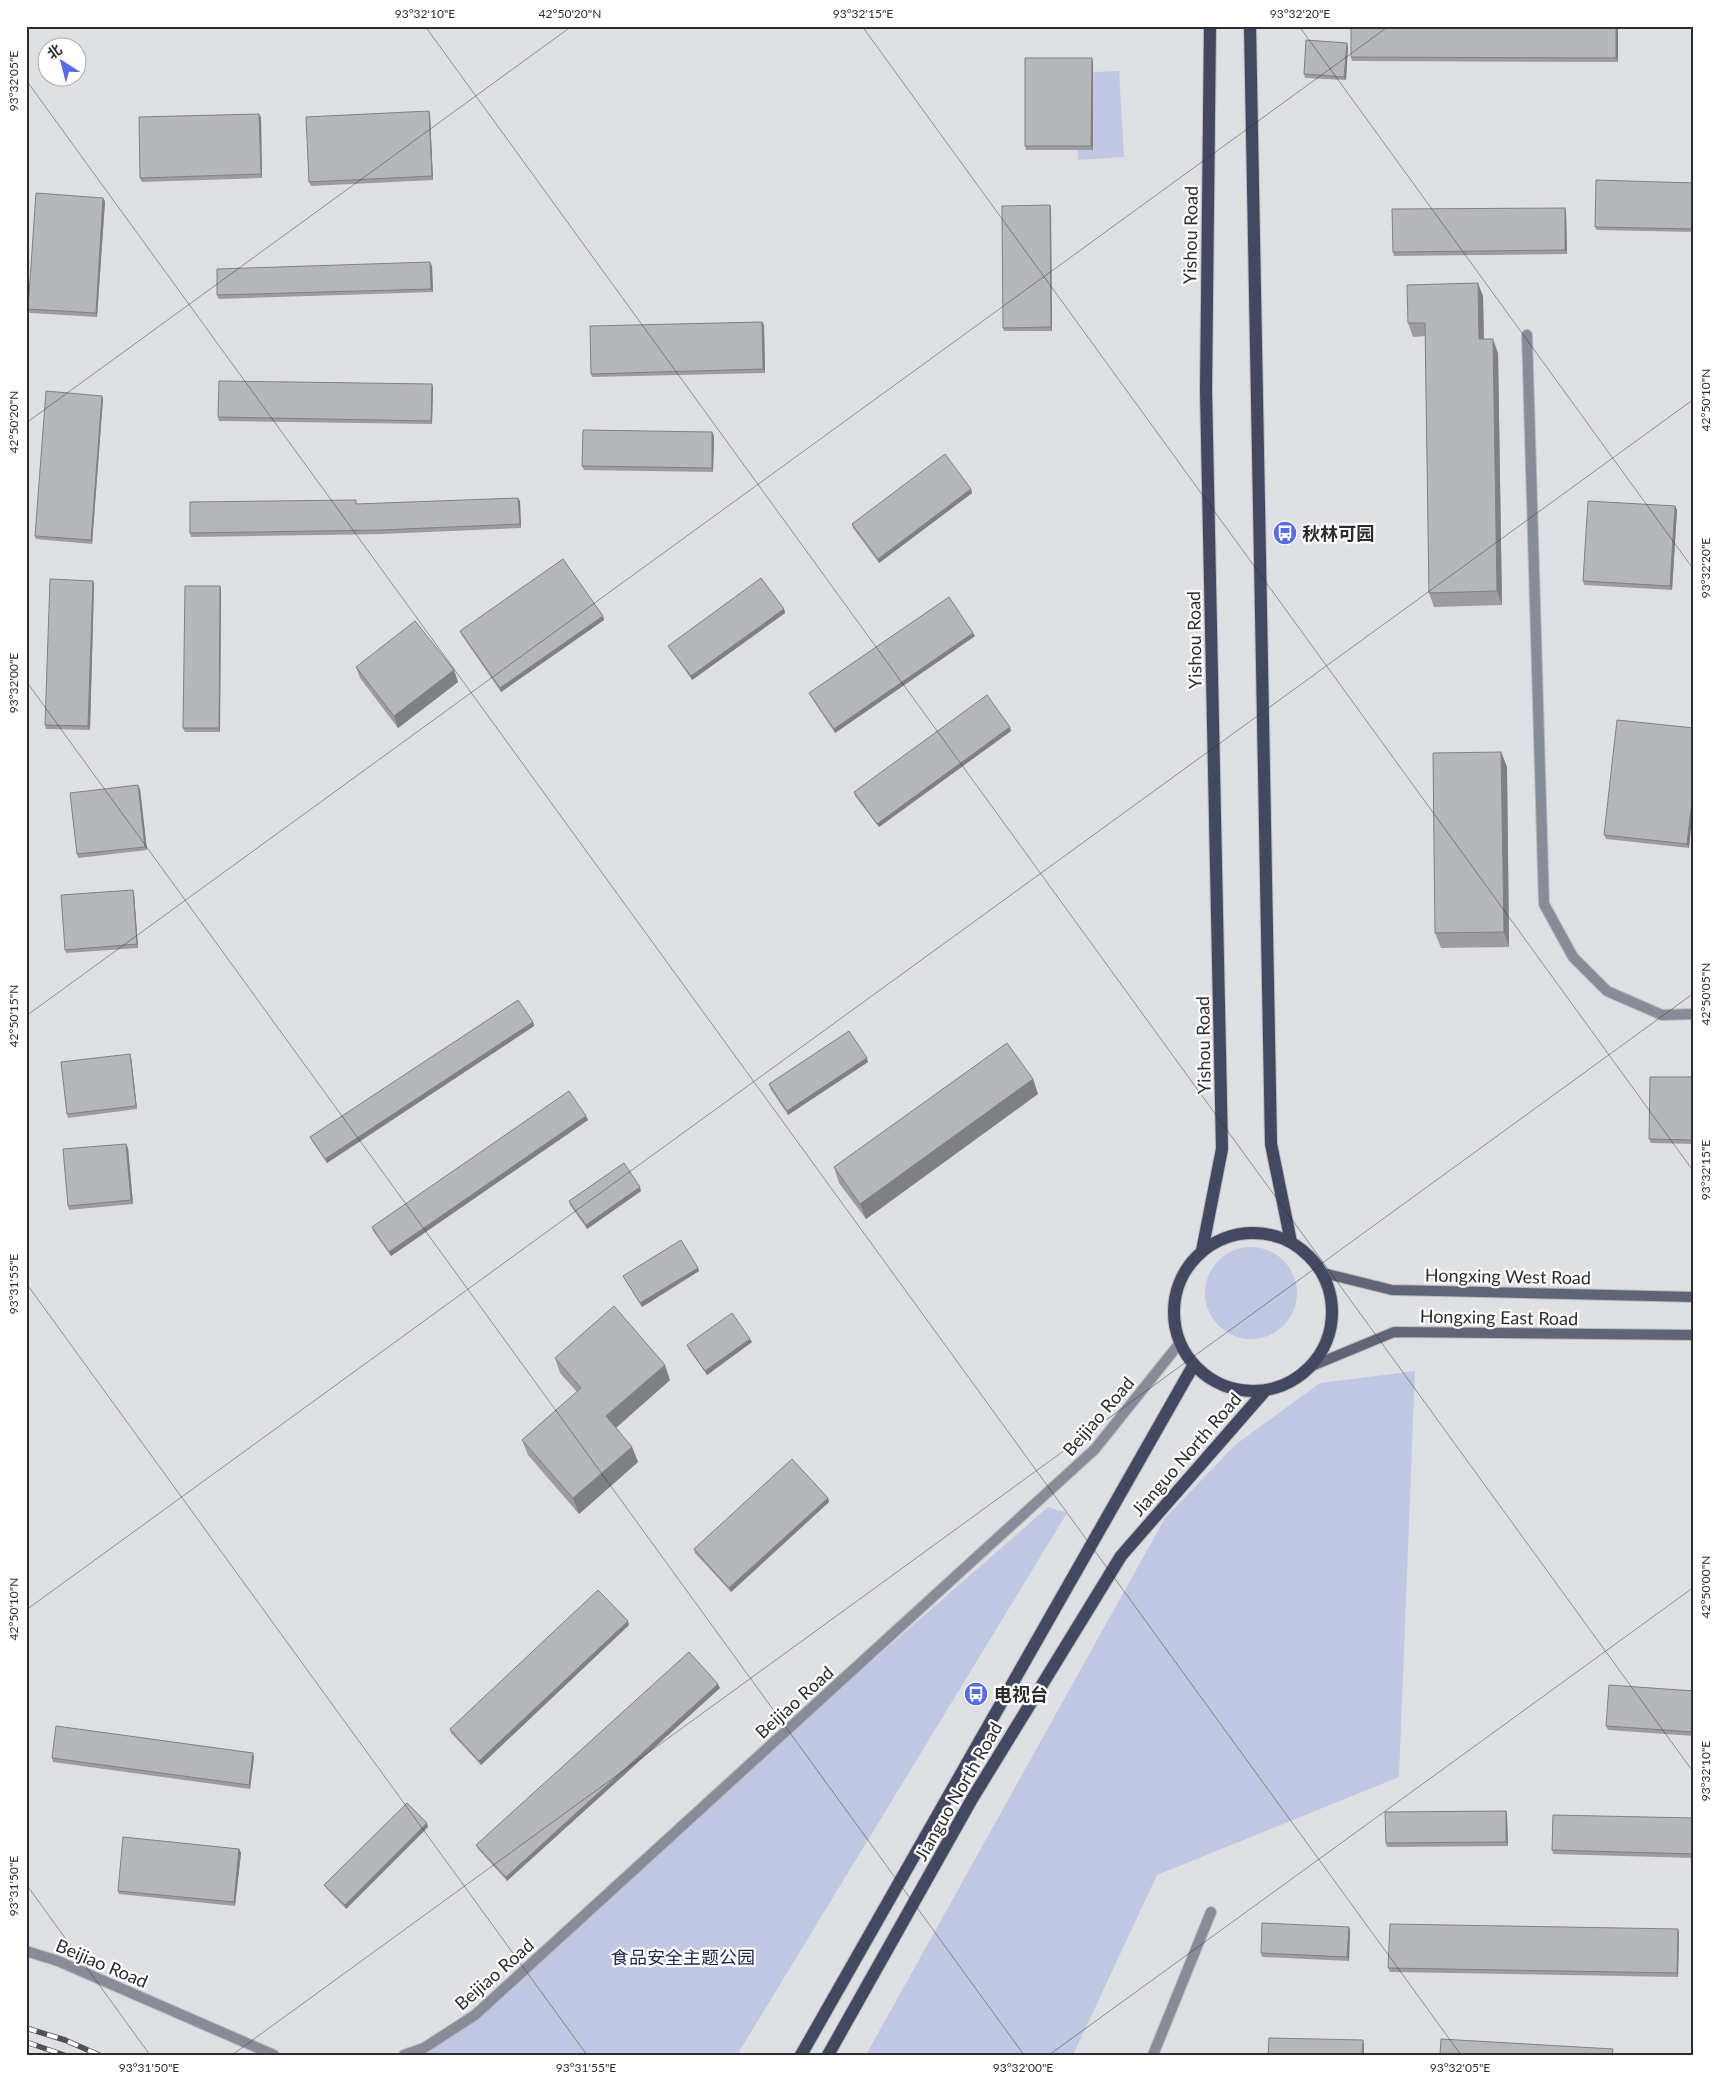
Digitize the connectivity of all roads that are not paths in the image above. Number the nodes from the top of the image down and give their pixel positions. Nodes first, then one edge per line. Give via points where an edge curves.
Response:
1 (1210, 26) edge
2 (1250, 26) edge
3 (1527, 335) dead end
4 (1694, 1014) edge
5 (1291, 1242) junction
6 (1202, 1251) junction
7 (1323, 1274) junction
8 (1694, 1297) edge
9 (1694, 1335) edge
10 (1179, 1344) junction
11 (1193, 1366) junction
12 (1312, 1366) junction
13 (1264, 1392) junction
14 (1211, 1912) dead end
15 (26, 1950) edge
16 (274, 2055) edge
17 (404, 2055) edge
18 (801, 2055) edge
19 (828, 2055) edge
20 (1153, 2055) edge

1 - 6 main road, Yishou Road via 1206,391 1222,1149
2 - 5 main road via 1271,1144
3 - 4 street via 1544,904 1573,957 1607,991 1662,1015
5 - 6 main road via 1268,1234 1245,1233 1222,1239
5 - 7 main road via 1309,1255
6 - 10 main road via 1185,1271 1175,1294 1173,1320
7 - 8 main road, Hongxing West Road via 1392,1290
7 - 12 main road via 1331,1295 1333,1318 1326,1344
9 - 12 main road, Hongxing East Road via 1394,1332
10 - 11 main road
10 - 17 street, Beijiao Road via 1094,1449 476,2015 424,2048
11 - 13 main road via 1214,1382 1238,1391
11 - 18 main road, Jianguo North Road
12 - 13 main road via 1290,1383
13 - 19 main road, Jianguo North Road via 1121,1556 972,1799
14 - 20 street
15 - 16 street, Beijiao Road

